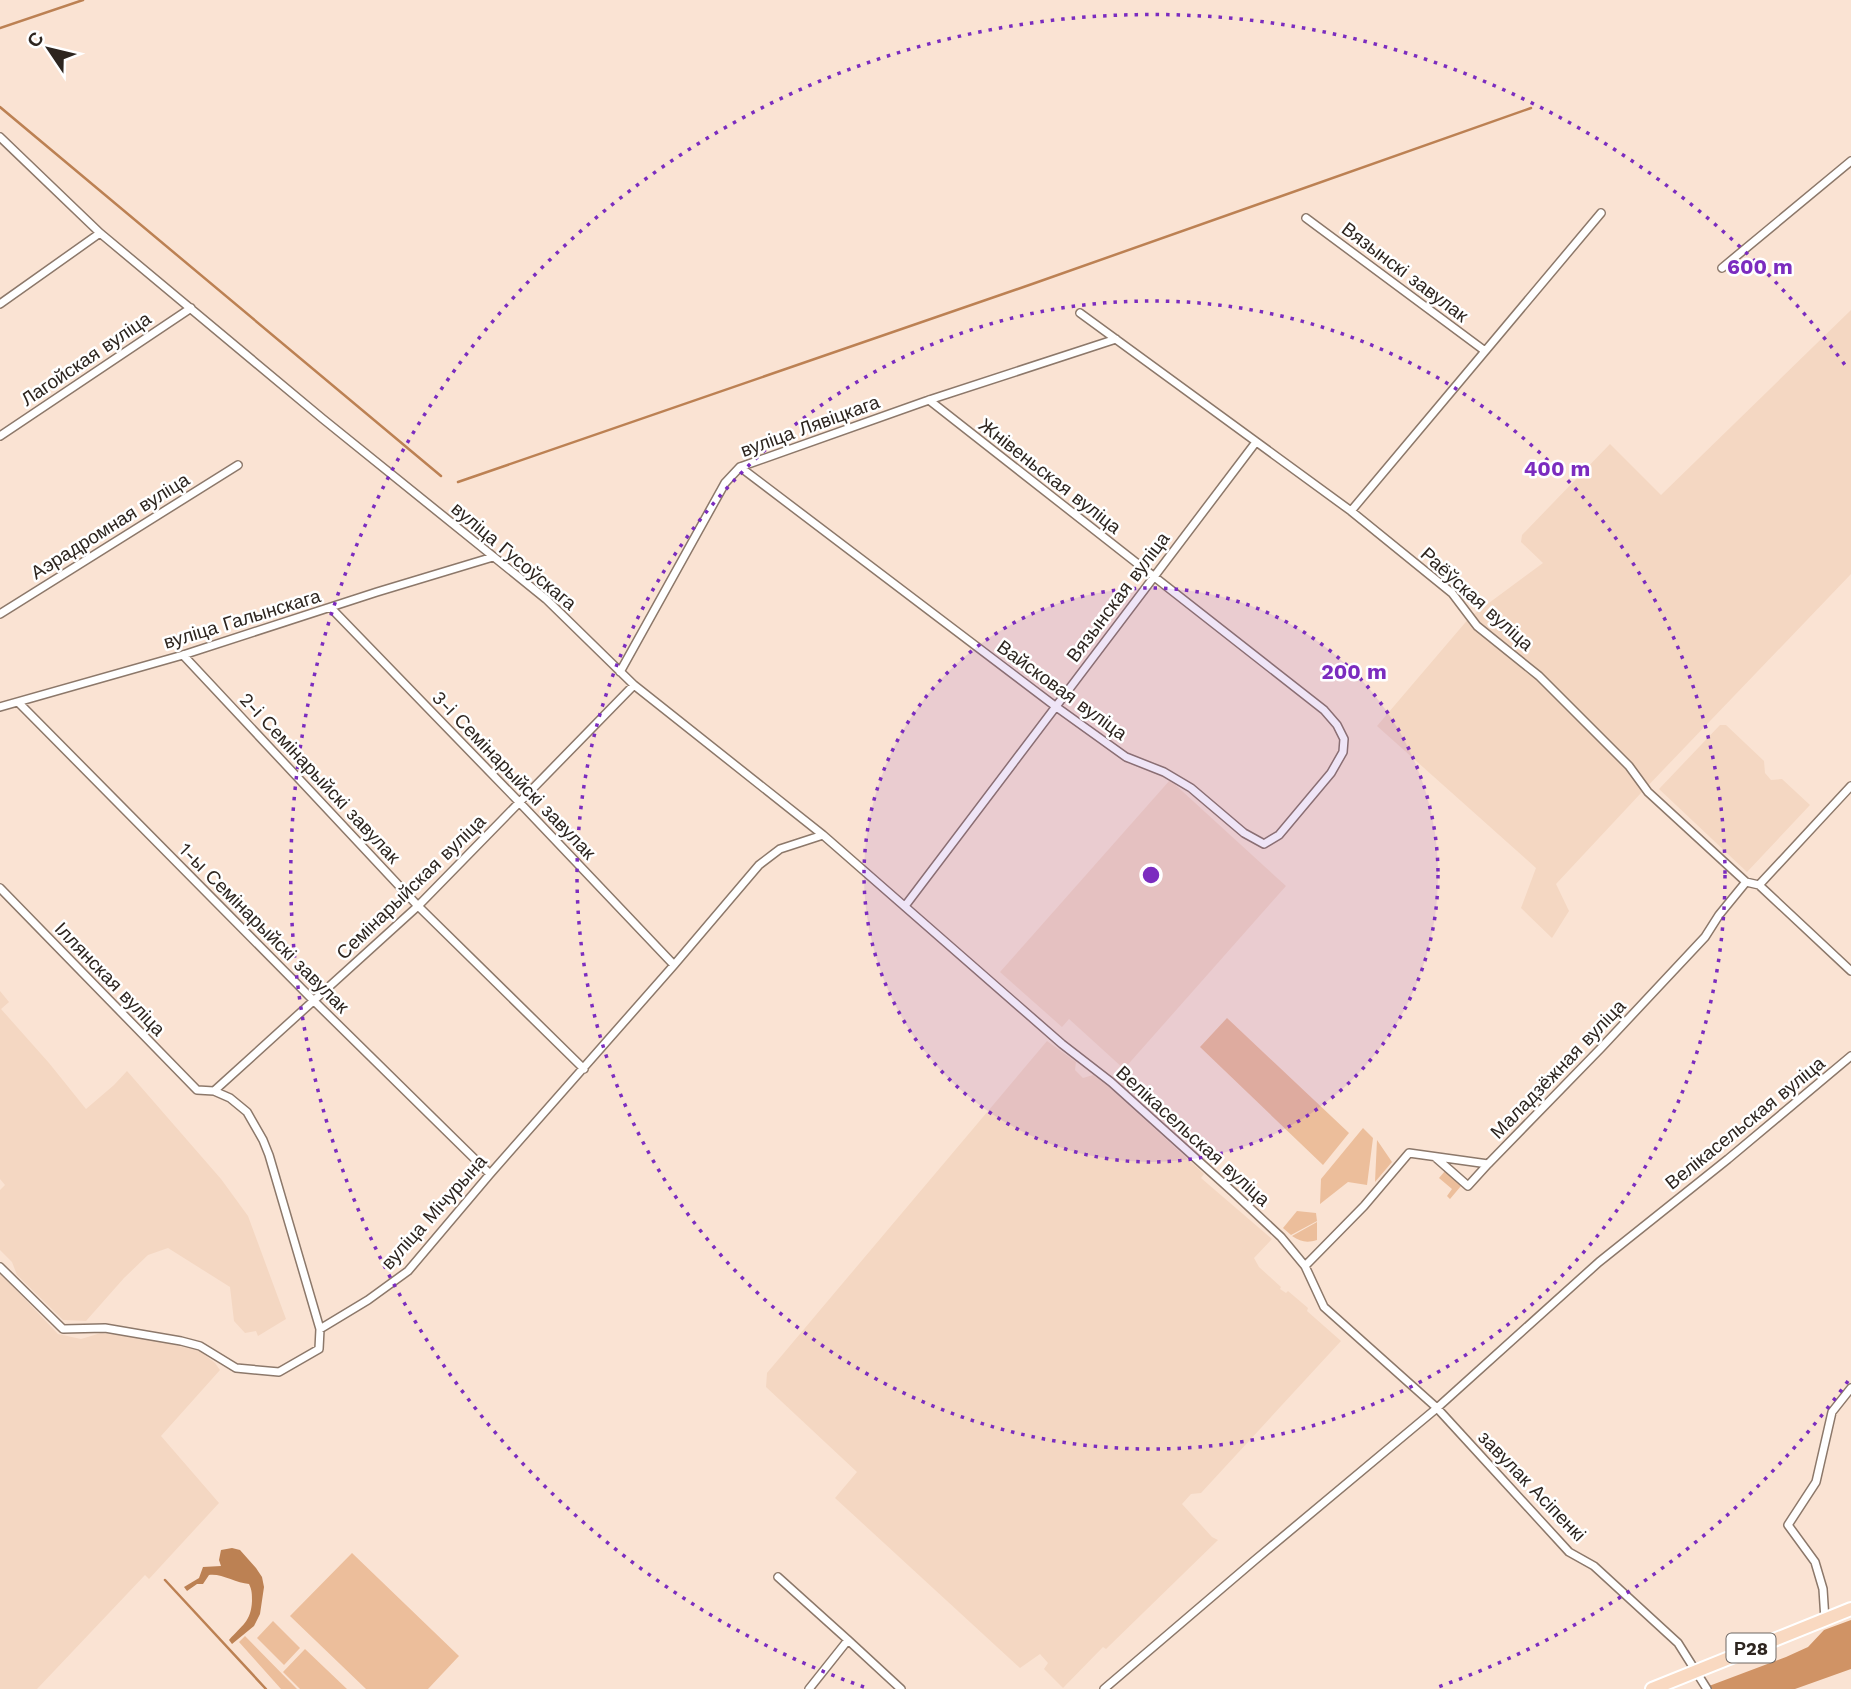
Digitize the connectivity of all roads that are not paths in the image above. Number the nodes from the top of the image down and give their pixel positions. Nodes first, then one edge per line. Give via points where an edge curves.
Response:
1 (0, 137) edge
2 (1851, 161) edge
3 (1601, 213) dead end
4 (1306, 218) dead end
5 (100, 233) junction
6 (1722, 268) dead end
7 (0, 303) edge
8 (191, 308) junction
9 (1080, 313) dead end
10 (1116, 339) junction
11 (1485, 351) junction
12 (929, 400) junction
13 (0, 436) edge
14 (1256, 442) junction
15 (238, 465) dead end
16 (740, 467) junction
17 (1351, 511) junction
18 (493, 557) junction
19 (1153, 577) junction
20 (331, 608) junction
21 (0, 614) edge
22 (183, 655) junction
23 (620, 672) junction
24 (634, 685) junction
25 (19, 703) junction
26 (1055, 706) junction
27 (0, 707) edge
28 (1344, 739) joint
29 (1851, 786) edge
30 (520, 803) junction
31 (822, 835) junction
32 (1746, 882) junction
33 (1759, 885) junction
34 (0, 888) edge
35 (418, 906) junction
36 (905, 906) junction
37 (674, 965) junction
38 (1851, 971) edge
39 (313, 1000) junction
40 (1851, 1056) edge
41 (584, 1069) junction
42 (214, 1091) junction
43 (1434, 1157) junction
44 (1488, 1164) junction
45 (490, 1174) junction
46 (1305, 1266) junction
47 (0, 1267) edge
48 (320, 1329) junction
49 (1851, 1388) edge
50 (1437, 1408) junction
51 (778, 1577) dead end
52 (1851, 1609) edge
53 (1825, 1620) junction
54 (848, 1640) junction
55 (1696, 1670) junction
56 (809, 1689) edge
57 (901, 1689) edge
58 (1104, 1689) edge
59 (1653, 1689) edge
60 (1707, 1689) edge

1 - 5 street, вуліца Гусоўскага
2 - 6 street
3 - 11 street
4 - 11 street, Вязынскі завулак
5 - 7 street
5 - 8 street, вуліца Гусоўскага
8 - 13 street, Лагойская вуліца
8 - 18 street, вуліца Гусоўскага
9 - 10 street, Раёўская вуліца
10 - 12 street, вуліца Лявіцкага
10 - 14 street, Раёўская вуліца
11 - 17 street
12 - 16 street, вуліца Лявіцкага
12 - 19 street, Жнівеньская вуліца
14 - 17 street, Раёўская вуліца
14 - 19 street, Вязынская вуліца
15 - 21 street, Аэрадромная вуліца
16 - 23 street, вуліца Лявіцкага via 725,483
16 - 26 street, Вайсковая вуліца
17 - 32 street, Раёўская вуліца via 1452,593 1477,626 1539,676 1629,766 1648,792
18 - 20 street, вуліца Галынскага
18 - 23 street, вуліца Гусоўскага via 546,599
19 - 26 street, Вязынская вуліца
19 - 28 street, Жнівеньская вуліца via 1324,710
20 - 22 street, вуліца Галынскага
20 - 30 street, 3-і Семінарыйскі завулак
22 - 25 street, вуліца Галынскага
22 - 35 street, 2-і Семінарыйскі завулак
23 - 24 street, вуліца Гусоўскага
24 - 30 street, Семінарыйская вуліца
24 - 31 street, вуліца Гусоўскага
25 - 27 street, вуліца Галынскага
25 - 39 street, 1-ы Семінарыйскі завулак
26 - 28 street, Вайсковая вуліца via 1126,757 1191,788 1264,845 1279,835 1331,773 1343,752
26 - 36 street, Вязынская вуліца
29 - 33 street
30 - 35 street, Семінарыйская вуліца
30 - 37 street, 3-і Семінарыйскі завулак
31 - 36 street, вуліца Гусоўскага
31 - 37 street, вуліца Мічурына via 780,849 758,865
32 - 33 street, Раёўская вуліца
32 - 44 street, Маладзёжная вуліца via 1705,937
33 - 38 street
34 - 42 street, Іллянская вуліца via 197,1090
35 - 39 street, Семінарыйская вуліца
35 - 41 street, 2-і Семінарыйскі завулак
36 - 46 street, Велікасельская вуліца via 1233,1192 1282,1237
37 - 41 street, вуліца Мічурына
39 - 42 street, Семінарыйская вуліца
39 - 45 street, 1-ы Семінарыйскі завулак
40 - 50 street, Велікасельская вуліца via 1599,1262
41 - 45 street, вуліца Мічурына
42 - 48 street via 247,1112 263,1140
43 - 44 street, Маладзёжная вуліца
43 - 44 street via 1468,1186
43 - 46 street, Маладзёжная вуліца via 1409,1153
45 - 48 street, вуліца Мічурына via 408,1271
46 - 50 street, Велікасельская вуліца via 1324,1307
47 - 48 street via 63,1329 105,1328 181,1341 200,1346 236,1368 279,1372 319,1349
49 - 53 street via 1832,1412 1816,1482 1788,1525 1815,1562 1824,1589
50 - 55 street, завулак Асіпенкі via 1569,1552 1594,1566 1634,1601 1678,1643
50 - 58 street, Велікасельская вуліца
51 - 54 street
52 - 53 main road, Р28
53 - 55 main road, Р28
54 - 56 street
54 - 57 street
55 - 59 main road, Р28
55 - 60 street, завулак Асіпенкі

